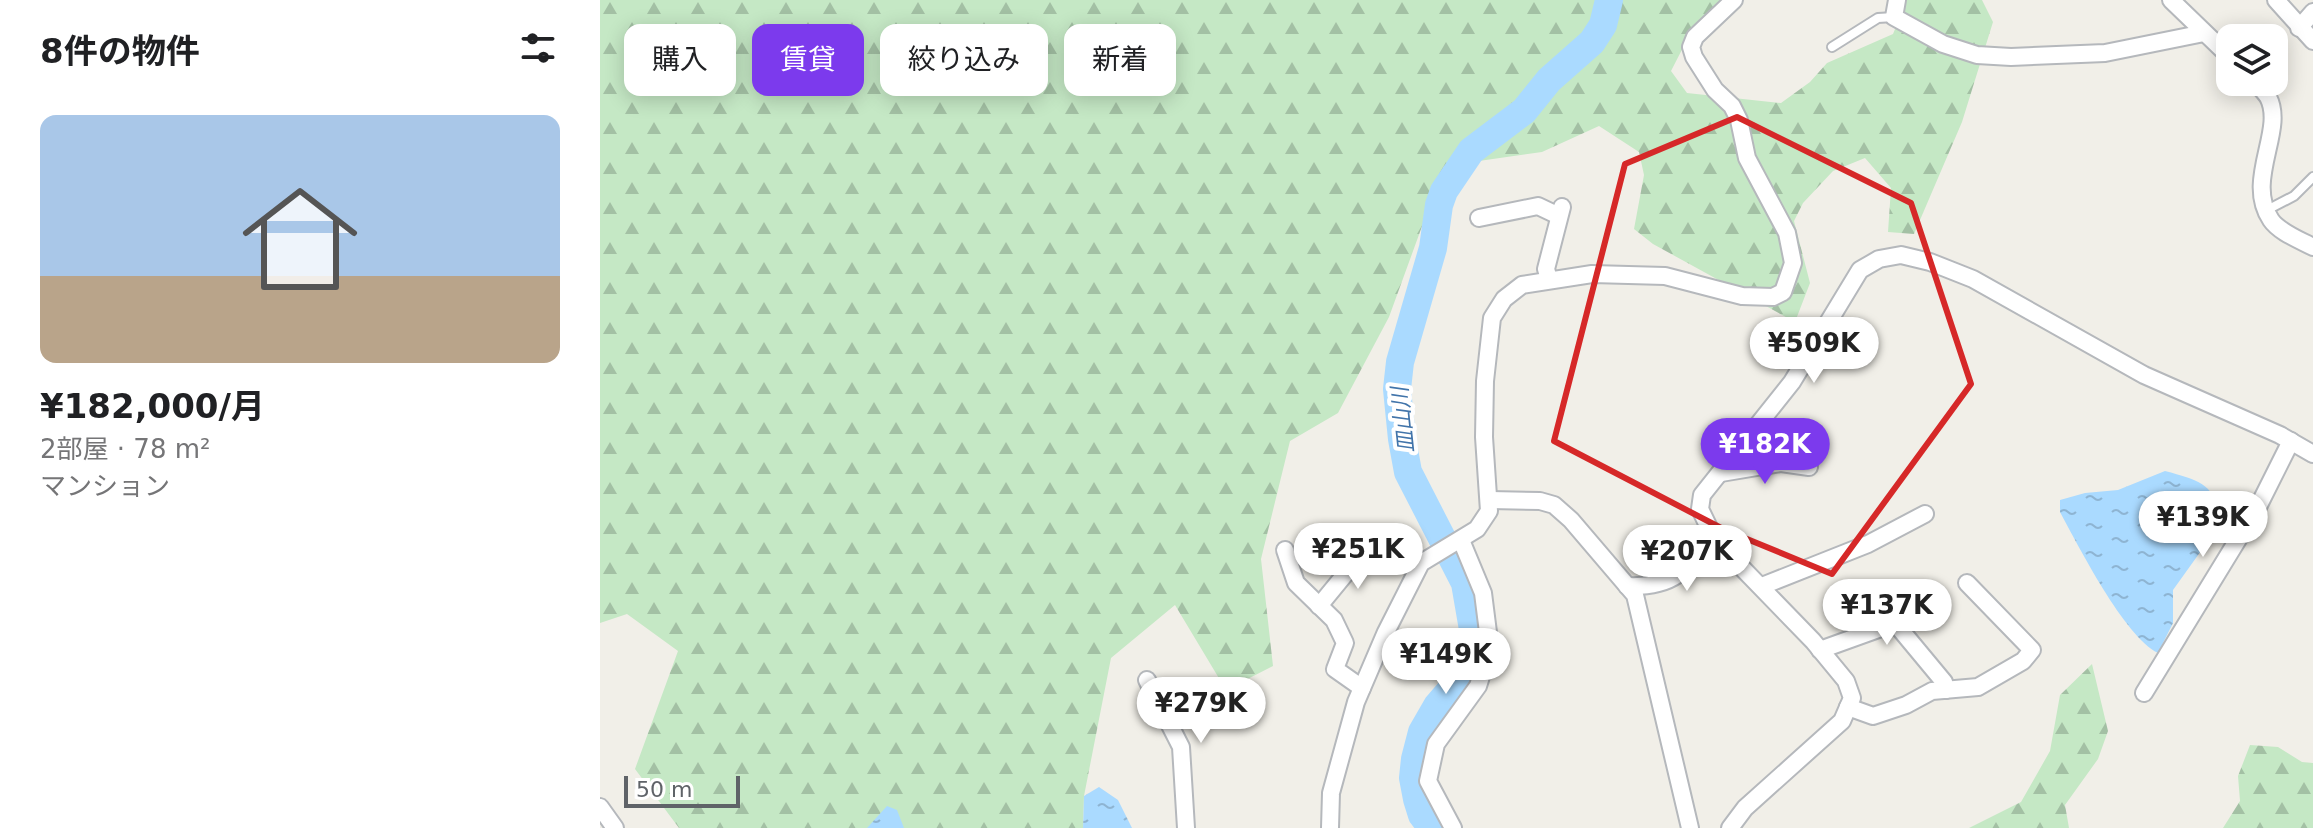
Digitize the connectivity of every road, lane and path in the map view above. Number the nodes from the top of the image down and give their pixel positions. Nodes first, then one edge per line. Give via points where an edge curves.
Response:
1 (1734, 0) edge
2 (1897, 0) edge
3 (2171, 0) edge
4 (2276, 0) edge
5 (2313, 12) edge
6 (1894, 17) junction
7 (2299, 28) junction
8 (2204, 33) junction
9 (2313, 41) edge
10 (2216, 44) edge
11 (1832, 47) dead end
12 (2266, 96) edge
13 (2313, 177) edge
14 (2267, 210) junction
15 (1479, 218) dead end
16 (2313, 247) edge
17 (1549, 279) junction
18 (2291, 441) junction
19 (2313, 454) edge
20 (1809, 467) dead end
21 (1721, 473) junction
22 (1490, 500) junction
23 (1925, 514) dead end
24 (1712, 535) junction
25 (1461, 540) junction
26 (1285, 550) dead end
27 (1365, 550) dead end
28 (1967, 583) dead end
29 (1627, 586) junction
30 (1762, 586) junction
31 (1319, 606) junction
32 (1820, 650) junction
33 (1147, 680) dead end
34 (1362, 688) junction
35 (1946, 690) junction
36 (2144, 693) dead end
37 (1848, 707) junction
38 (600, 807) edge
39 (600, 827) edge
40 (608, 828) edge
41 (615, 828) edge
42 (1186, 828) edge
43 (1330, 828) edge
44 (1453, 828) edge
45 (1690, 828) edge
46 (1730, 828) edge

1 - 17 street via 1691,47 1715,90 1732,106 1745,134 1747,158 1787,233 1793,263 1783,292 1773,297 1742,296 1665,276
2 - 6 street
3 - 8 street
4 - 7 street
5 - 7 street
6 - 8 street via 1943,44 1977,55 2011,57 2105,53
6 - 11 lane via 1878,18
7 - 9 street
8 - 10 street
12 - 14 street via 2272,116 2261,174
13 - 14 lane via 2294,196
14 - 16 street via 2271,221
15 - 17 street via 1538,206 1561,210 1546,269
17 - 22 street via 1522,285 1492,318 1484,437
18 - 19 street
18 - 21 street via 2144,375 1973,279 1901,255 1860,270 1792,382
18 - 36 street via 2259,505
20 - 21 street via 1781,463
21 - 24 street via 1702,495 1700,509
22 - 25 street via 1477,529
22 - 29 street via 1554,505
23 - 30 street via 1868,544
24 - 29 street via 1682,573 1665,583
24 - 30 street
25 - 34 street via 1421,563
25 - 44 street via 1483,593 1490,648 1478,686 1436,744 1428,781
26 - 31 street via 1296,583
27 - 31 street
28 - 35 street via 2032,650 1978,687
29 - 45 street via 1635,595
30 - 32 street
31 - 34 street via 1334,620 1345,643 1335,669
32 - 35 street via 1895,623
32 - 37 street via 1846,681 1852,698
33 - 42 street via 1181,747
34 - 43 street via 1331,793
35 - 37 street via 1873,716
37 - 46 street via 1842,721 1745,808
38 - 41 street
39 - 40 street

